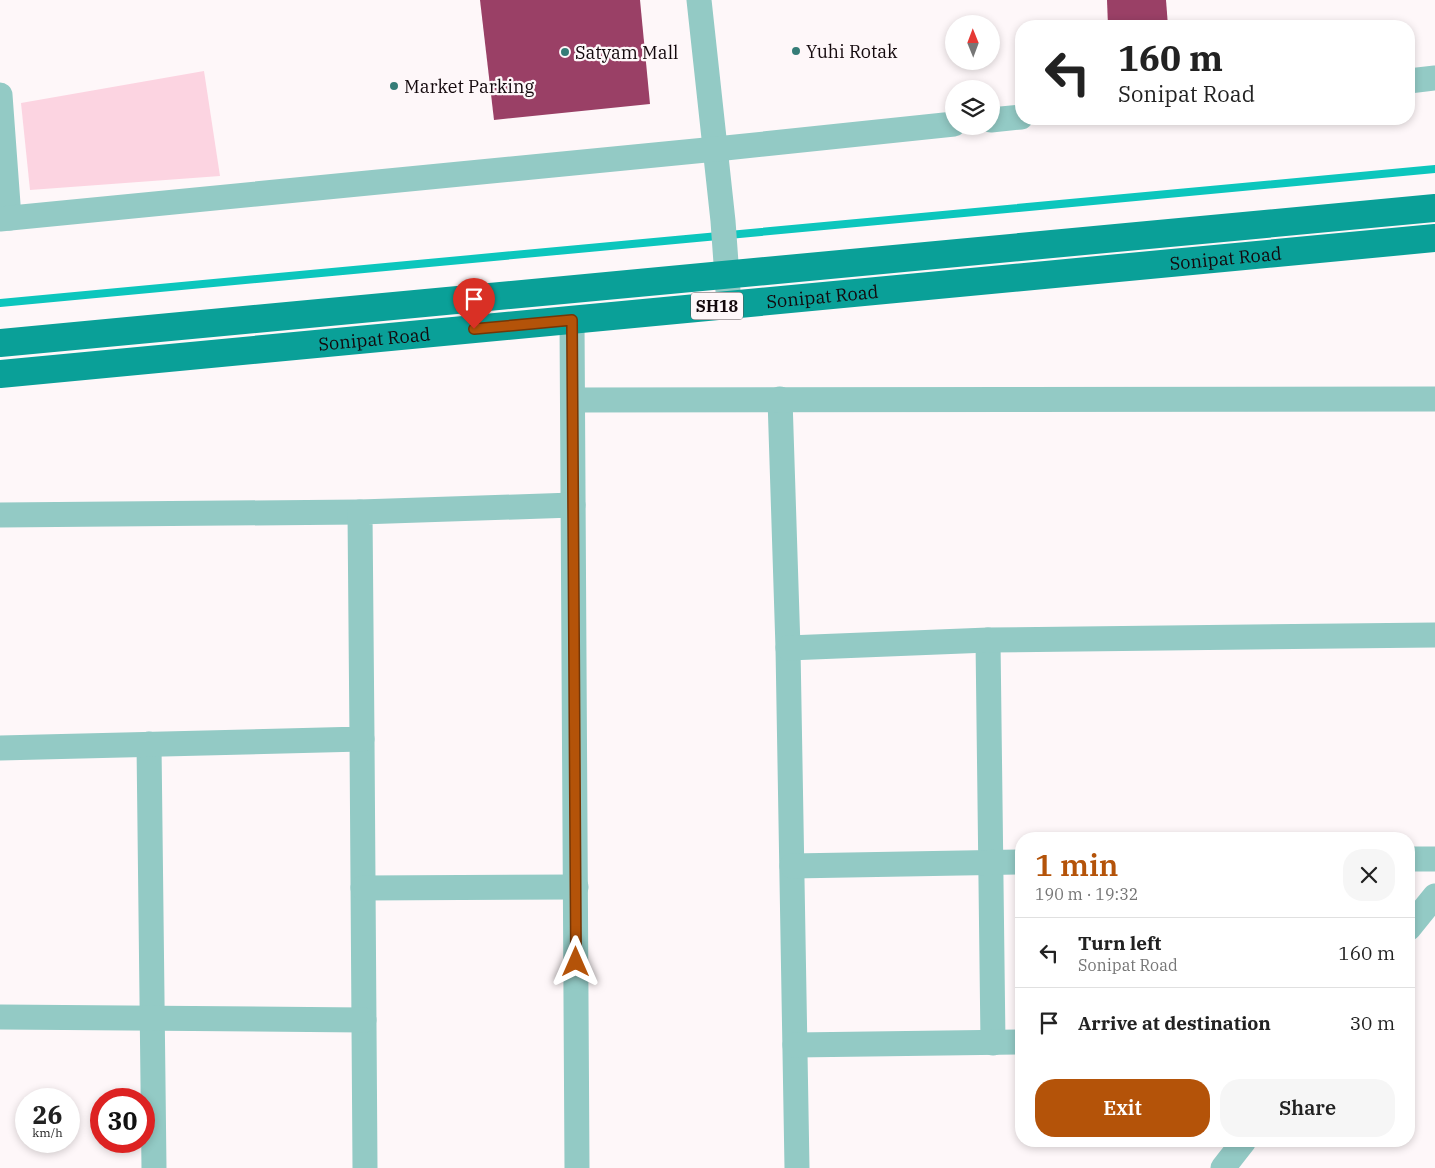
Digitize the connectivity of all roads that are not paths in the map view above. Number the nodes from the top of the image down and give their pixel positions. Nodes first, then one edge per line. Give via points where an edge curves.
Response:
1 (699, 0) edge
2 (1435, 78) edge
3 (1415, 80) edge
4 (0, 96) edge
5 (1015, 118) edge
6 (1000, 119) edge
7 (945, 125) edge
8 (716, 149) junction
9 (1435, 208) edge
10 (4, 218) edge
11 (1435, 238) edge
12 (726, 263) junction
13 (729, 305) junction
14 (572, 320) junction
15 (0, 343) edge
16 (0, 374) edge
17 (780, 399) junction
18 (1435, 399) edge
19 (573, 400) junction
20 (574, 505) junction
21 (360, 512) junction
22 (0, 515) edge
23 (1435, 635) edge
24 (988, 640) junction
25 (788, 648) junction
26 (362, 739) junction
27 (149, 744) junction
28 (0, 748) edge
29 (1415, 859) edge
30 (1435, 859) edge
31 (991, 862) junction
32 (1015, 862) edge
33 (792, 866) junction
34 (576, 887) junction
35 (363, 888) junction
36 (1435, 896) edge
37 (1415, 921) edge
38 (0, 1017) edge
39 (152, 1018) junction
40 (364, 1020) junction
41 (993, 1042) junction
42 (1015, 1042) edge
43 (794, 1045) junction
44 (1239, 1147) edge
45 (154, 1168) edge
46 (365, 1168) edge
47 (577, 1168) edge
48 (797, 1168) edge
49 (1223, 1168) edge

1 - 8 street
2 - 3 street
4 - 10 street
5 - 6 street
7 - 8 street
8 - 10 street
8 - 12 street
9 - 12 main road, Sonipat Road / SH18
11 - 13 main road, Sonipat Road / SH18
12 - 13 street
12 - 15 main road, Sonipat Road / SH18
13 - 14 main road, Sonipat Road / SH18
14 - 16 main road, Sonipat Road / SH18
14 - 19 street
17 - 18 street
17 - 19 street
17 - 25 street
19 - 20 street
20 - 21 street
20 - 34 street
21 - 22 street
21 - 26 street
23 - 24 street
24 - 25 street
24 - 31 street
25 - 33 street
26 - 27 street
26 - 35 street
27 - 28 street
27 - 39 street
29 - 30 street
31 - 32 street
31 - 33 street
31 - 41 street
33 - 43 street
34 - 35 street
34 - 47 street
35 - 40 street
36 - 37 street
38 - 39 street
39 - 40 street
39 - 45 street
40 - 46 street
41 - 42 street
41 - 43 street
43 - 48 street
44 - 49 street

